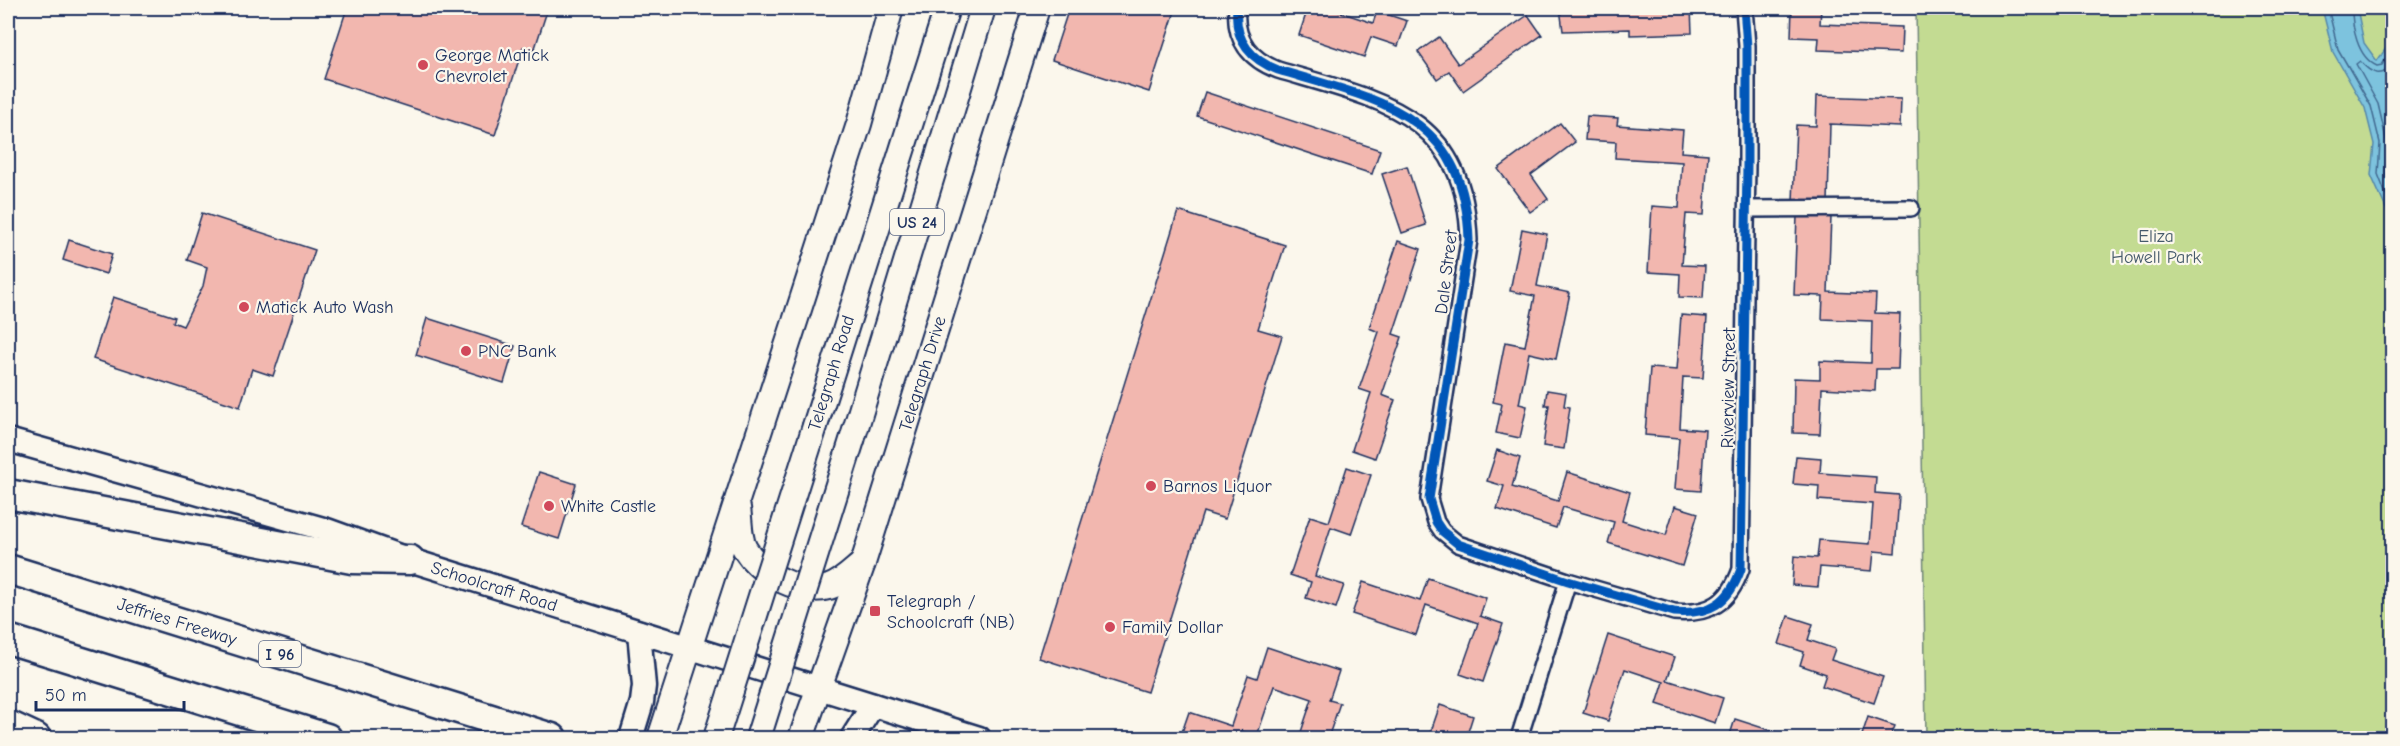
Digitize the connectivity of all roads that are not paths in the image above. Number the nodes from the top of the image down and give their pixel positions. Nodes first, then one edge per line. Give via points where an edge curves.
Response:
1 (891, 8) edge
2 (947, 8) edge
3 (983, 8) edge
4 (1037, 8) edge
5 (1237, 8) edge
6 (1744, 8) edge
7 (1911, 208) dead end
8 (1746, 209) junction
9 (8, 440) edge
10 (8, 494) edge
11 (738, 503) junction
12 (410, 560) junction
13 (863, 562) junction
14 (8, 569) edge
15 (1568, 581) junction
16 (639, 632) junction
17 (8, 639) edge
18 (689, 648) junction
19 (817, 688) junction
20 (873, 705) junction
21 (8, 725) edge
22 (36, 738) edge
23 (327, 738) edge
24 (552, 738) edge
25 (630, 738) edge
26 (660, 738) edge
27 (716, 738) edge
28 (758, 738) edge
29 (801, 738) edge
30 (852, 738) edge
31 (980, 738) edge
32 (1519, 738) edge

1 - 11 main road via 862,112
2 - 27 main road, Telegraph Road / US 24, bridge
3 - 28 main road, US 24, bridge
4 - 13 main road, Telegraph Drive
5 - 15 street, Dale Street via 1240,38 1265,65 1400,111 1427,132 1448,159 1465,198 1469,240 1430,489 1431,510 1442,531 1458,544
6 - 8 street, Riverview Street
7 - 8 street
8 - 15 street, Riverview Street via 1741,569 1735,585 1722,601 1691,614
9 - 12 main road, Schoolcraft Road via 327,530
10 - 12 highway via 352,559
11 - 13 main road via 744,547 758,565 779,578 808,589 830,586 848,577
11 - 18 main road
12 - 16 main road, Schoolcraft Road
13 - 19 main road, Telegraph Drive
14 - 24 highway, Jeffries Freeway / I 96
15 - 32 street
16 - 18 main road, Schoolcraft Road
16 - 25 main road via 644,686
17 - 23 highway
18 - 19 main road, Schoolcraft Road
18 - 26 main road
19 - 20 main road, Schoolcraft Road
19 - 29 main road, Telegraph Drive
20 - 30 main road
20 - 31 main road, Schoolcraft Road
21 - 22 highway

